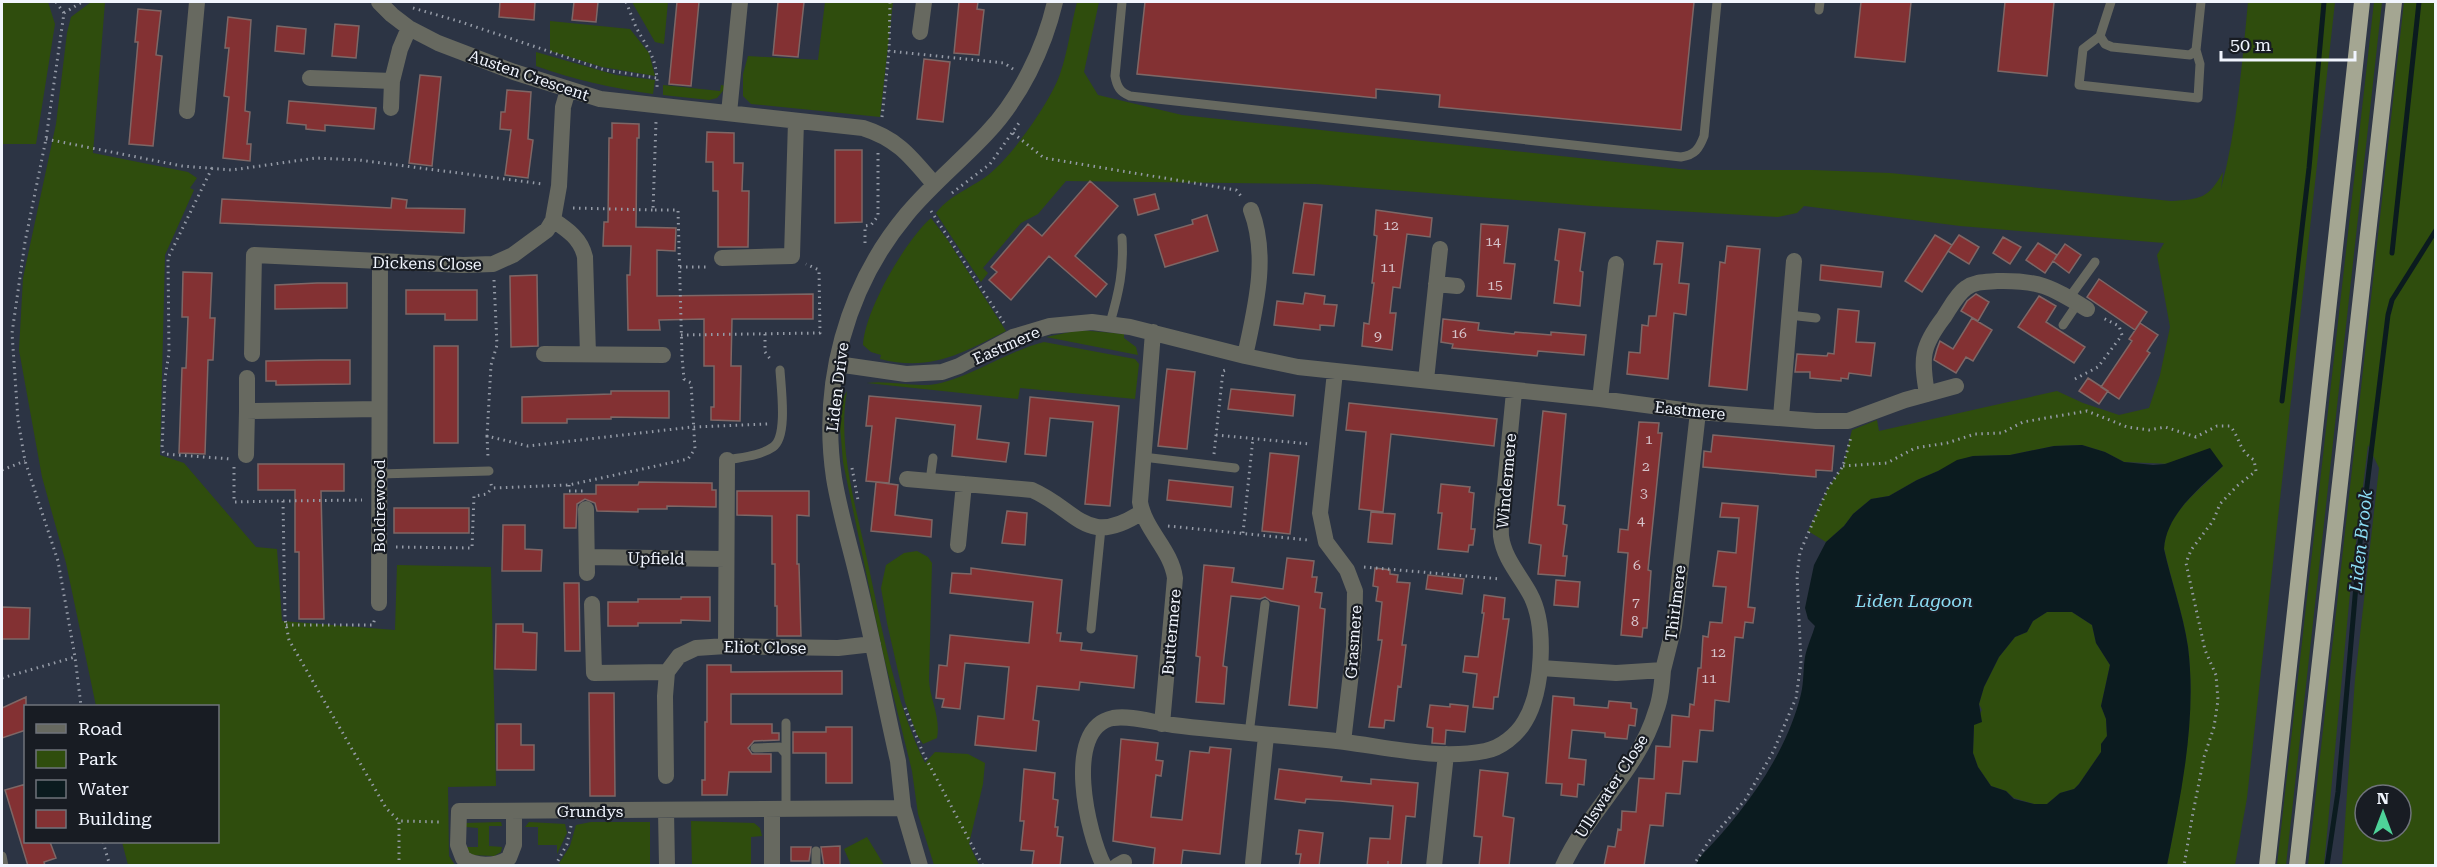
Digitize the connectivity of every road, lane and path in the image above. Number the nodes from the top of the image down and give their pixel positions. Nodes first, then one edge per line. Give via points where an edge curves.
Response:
1 (56, 2) edge
2 (82, 2) edge
3 (197, 2) edge
4 (379, 2) edge
5 (627, 2) edge
6 (740, 2) edge
7 (890, 2) edge
8 (924, 2) edge
9 (1055, 2) edge
10 (1122, 2) edge
11 (1717, 2) edge
12 (2111, 2) edge
13 (2201, 2) edge
14 (2362, 2) edge
15 (2394, 2) edge
16 (408, 7) dead end
17 (64, 13) junction
18 (409, 28) junction
19 (920, 32) dead end
20 (2100, 36) junction
21 (2196, 50) junction
22 (889, 51) junction
23 (1025, 77) junction
24 (310, 78) dead end
25 (657, 78) junction
26 (392, 81) junction
27 (568, 90) junction
28 (656, 106) junction
29 (391, 108) dead end
30 (187, 111) dead end
31 (729, 112) junction
32 (796, 121) junction
33 (997, 121) junction
34 (1021, 121) dead end
35 (878, 132) junction
36 (1013, 133) junction
37 (46, 139) junction
38 (212, 168) junction
39 (934, 184) junction
40 (559, 186) junction
41 (950, 195) dead end
42 (937, 206) dead end
43 (653, 210) junction
44 (1251, 210) joint
45 (931, 211) junction
46 (555, 214) junction
47 (926, 218) dead end
48 (1122, 238) dead end
49 (1440, 249) dead end
50 (878, 254) junction
51 (792, 256) junction
52 (722, 258) joint
53 (1794, 261) dead end
54 (380, 262) junction
55 (2095, 262) dead end
56 (493, 264) junction
57 (1616, 264) dead end
58 (680, 267) junction
59 (1436, 284) junction
60 (1457, 286) dead end
61 (2078, 303) junction
62 (1789, 315) junction
63 (1816, 318) dead end
64 (1110, 323) junction
65 (2062, 325) dead end
66 (1154, 332) junction
67 (765, 334) junction
68 (681, 335) junction
69 (1013, 338) junction
70 (252, 354) dead end
71 (544, 354) dead end
72 (588, 354) junction
73 (663, 355) dead end
74 (1245, 356) junction
75 (837, 364) junction
76 (780, 370) joint
77 (1335, 372) junction
78 (247, 378) dead end
79 (2075, 379) dead end
80 (1426, 380) junction
81 (1956, 386) dead end
82 (1514, 392) junction
83 (1927, 394) junction
84 (1600, 399) junction
85 (378, 409) junction
86 (247, 411) junction
87 (1698, 412) junction
88 (1781, 417) junction
89 (1848, 421) junction
90 (782, 424) junction
91 (692, 427) junction
92 (1216, 435) junction
93 (487, 436) junction
94 (1253, 438) junction
95 (1326, 445) junction
96 (246, 455) dead end
97 (1143, 457) junction
98 (933, 458) dead end
99 (728, 460) joint
100 (25, 461) junction
101 (851, 461) dead end
102 (1213, 465) junction
103 (1843, 466) junction
104 (1234, 468) dead end
105 (2, 470) edge
106 (489, 471) junction
107 (379, 474) junction
108 (907, 479) dead end
109 (930, 481) junction
110 (964, 484) junction
111 (492, 488) junction
112 (379, 500) junction
113 (283, 501) junction
114 (858, 502) dead end
115 (586, 509) dead end
116 (1145, 518) junction
117 (1101, 528) junction
118 (1243, 533) junction
119 (1326, 542) junction
120 (958, 545) dead end
121 (379, 547) junction
122 (726, 560) junction
123 (1345, 567) junction
124 (1521, 579) junction
125 (379, 603) joint
126 (592, 604) dead end
127 (1265, 604) dead end
128 (286, 625) junction
129 (1091, 629) dead end
130 (873, 644) junction
131 (726, 646) junction
132 (75, 657) junction
133 (1540, 668) junction
134 (1663, 670) junction
135 (667, 672) junction
136 (2, 678) edge
137 (903, 701) dead end
138 (81, 705) edge
139 (786, 723) dead end
140 (1162, 724) junction
141 (1249, 734) junction
142 (1266, 736) junction
143 (1343, 742) junction
144 (755, 748) dead end
145 (786, 754) junction
146 (1446, 754) junction
147 (666, 776) dead end
148 (903, 808) junction
149 (779, 810) junction
150 (514, 811) junction
151 (572, 811) junction
152 (666, 811) junction
153 (399, 821) junction
154 (459, 822) junction
155 (103, 843) edge
156 (816, 851) dead end
157 (2, 856) edge
158 (1253, 863) dead end
159 (4, 866) edge
160 (110, 866) edge
161 (399, 866) edge
162 (555, 866) edge
163 (667, 866) edge
164 (772, 866) edge
165 (816, 866) edge
166 (920, 866) edge
167 (983, 866) edge
168 (1104, 866) edge
169 (1434, 866) edge
170 (1563, 866) edge
171 (1693, 866) edge
172 (2184, 866) edge
173 (2267, 866) edge
174 (2297, 866) edge

1 - 17 path
2 - 17 path
3 - 30 street
4 - 18 street, Austen Crescent
5 - 25 path via 636,27 652,52
6 - 31 street
7 - 22 path
8 - 19 street
9 - 23 street, Liden Drive via 1042,43
10 - 11 lane via 1115,76 1121,93 1130,96 1681,157 1699,149 1704,136
12 - 20 lane
13 - 21 lane
14 - 173 highway
15 - 174 highway
16 - 25 path via 605,70
17 - 37 path
18 - 26 street
18 - 27 street, Austen Crescent via 438,43
20 - 21 lane via 2112,47 2190,55
20 - 21 lane via 2083,49 2079,85 2198,98 2200,64
22 - 23 path via 1004,63
22 - 35 path
23 - 33 street, Liden Drive
24 - 26 street
25 - 28 path
26 - 29 street
27 - 28 street, Austen Crescent via 600,99
27 - 40 street via 563,107
28 - 31 street, Austen Crescent
28 - 43 path
31 - 32 street, Austen Crescent
32 - 35 street, Austen Crescent
32 - 51 street
33 - 36 path
33 - 39 street, Liden Drive
34 - 36 path
35 - 39 street, Austen Crescent via 910,156
35 - 50 path via 879,216 865,226 865,249
36 - 41 path via 982,172
36 - 44 path via 1044,158 1236,190
37 - 38 path
37 - 100 path via 12,333
38 - 40 path via 232,170 316,158 360,160
38 - 113 path via 168,258 169,353 162,449 164,454 234,460 234,502
39 - 50 street, Liden Drive
40 - 46 street
42 - 45 path
43 - 46 path
43 - 58 path via 678,210
44 - 74 street via 1259,237 1260,271
45 - 47 path
45 - 69 path
46 - 56 street, Dickens Close via 547,230 530,244
46 - 72 street via 582,245 585,257
48 - 64 lane via 1122,281
49 - 59 street
50 - 75 street, Liden Drive via 853,303
51 - 52 street
51 - 67 path via 819,270 820,333
52 - 58 path via 716,267
53 - 62 street
54 - 56 street, Dickens Close
54 - 70 street, Dickens Close via 254,255
54 - 85 street, Boldrewood
55 - 61 lane
56 - 93 path via 497,345 491,365
57 - 84 street
58 - 68 path
59 - 60 street
59 - 80 street
61 - 65 lane
61 - 79 path via 2119,326 2122,335 2098,367
61 - 83 street via 2049,286 2018,280 1974,283 1963,290 1925,348
62 - 63 lane
62 - 88 street
64 - 66 street, Eastmere
64 - 69 street, Eastmere via 1050,326
66 - 74 street, Eastmere
66 - 97 street, Buttermere
67 - 68 path
67 - 76 path via 765,352
68 - 91 path via 684,379 691,383
69 - 75 street, Eastmere via 942,372 906,374
71 - 72 street
72 - 73 street
74 - 77 street, Eastmere
74 - 92 path via 1235,367 1223,371
75 - 130 street, Liden Drive via 831,426 834,478
76 - 90 lane
77 - 80 street, Eastmere
77 - 95 street, Grasmere
78 - 86 street
80 - 82 street, Eastmere
81 - 83 street, Eastmere
82 - 84 street, Eastmere
82 - 124 street, Windermere via 1501,532 1504,550
83 - 89 street, Eastmere
84 - 87 street, Eastmere
85 - 86 street
85 - 107 street, Boldrewood
86 - 96 street
87 - 88 street, Eastmere
87 - 134 street, Thirlmere via 1674,626
88 - 89 street, Eastmere
89 - 103 path via 1852,430
90 - 91 path
90 - 99 lane via 782,434 775,446
91 - 93 path via 528,446
91 - 111 path via 695,449 688,459 568,486
92 - 94 path
92 - 102 path
93 - 106 path
94 - 95 path
94 - 118 path
95 - 119 street, Grasmere via 1320,513
97 - 102 lane
97 - 116 street, Buttermere via 1140,493
98 - 109 lane
99 - 122 street
100 - 105 path
100 - 132 path via 58,561
101 - 114 path
102 - 104 lane
103 - 171 path via 1828,489 1800,552 1797,576 1801,663 1792,709 1745,800
103 - 172 path via 1887,463 1915,448 1975,434 2002,433 2023,422 2088,411 2127,427 2165,427 2196,436 2217,426 2230,426 2237,434 2242,452 2254,460 2256,471 2220,504 2186,563 2205,650 2216,675 2217,700
106 - 107 lane
106 - 111 path
107 - 112 street, Boldrewood
108 - 109 street
109 - 110 street
110 - 117 street via 1032,490 1080,522
110 - 120 street
111 - 121 path via 487,494 474,496 472,548
112 - 113 path
112 - 121 street, Boldrewood
113 - 128 path
115 - 122 street, Upfield via 587,565
116 - 117 street
116 - 118 path
116 - 140 street, Buttermere via 1172,563 1175,578
117 - 129 lane
118 - 119 path
119 - 123 street, Grasmere
121 - 125 street, Boldrewood
122 - 131 street
123 - 124 path
123 - 143 street, Grasmere via 1356,599
124 - 133 street, Windermere via 1538,617
125 - 128 path via 372,625
126 - 135 street via 594,673
127 - 141 lane
128 - 153 path via 297,654 386,808
130 - 131 street, Eliot Close via 838,648
130 - 148 street, Liden Drive via 898,762
131 - 135 street, Eliot Close via 696,648 679,656
132 - 136 path
132 - 138 path
133 - 134 street via 1616,673
133 - 146 street, Windermere via 1530,712 1518,731 1487,751
134 - 170 street, Ullswater Close via 1656,713 1642,743 1577,837
135 - 147 street
137 - 167 path via 923,753
139 - 145 lane
140 - 141 street, Windermere
140 - 168 street, Windermere via 1113,718 1095,728 1089,739 1084,768 1085,807
141 - 142 street, Windermere
142 - 143 street, Windermere
142 - 158 street
143 - 146 street, Windermere
144 - 145 lane via 780,747
145 - 149 lane
146 - 169 street
148 - 149 street, Grundys
148 - 166 street, Liden Drive
149 - 152 street, Grundys
149 - 164 street
150 - 151 street, Grundys
150 - 154 street, Grundys via 459,811
150 - 154 street via 513,851 503,862 494,864 476,864 463,858 458,845
151 - 152 street, Grundys
151 - 162 path via 570,836
152 - 163 street
153 - 154 path
153 - 161 path
155 - 160 path
156 - 165 lane
157 - 159 lane

